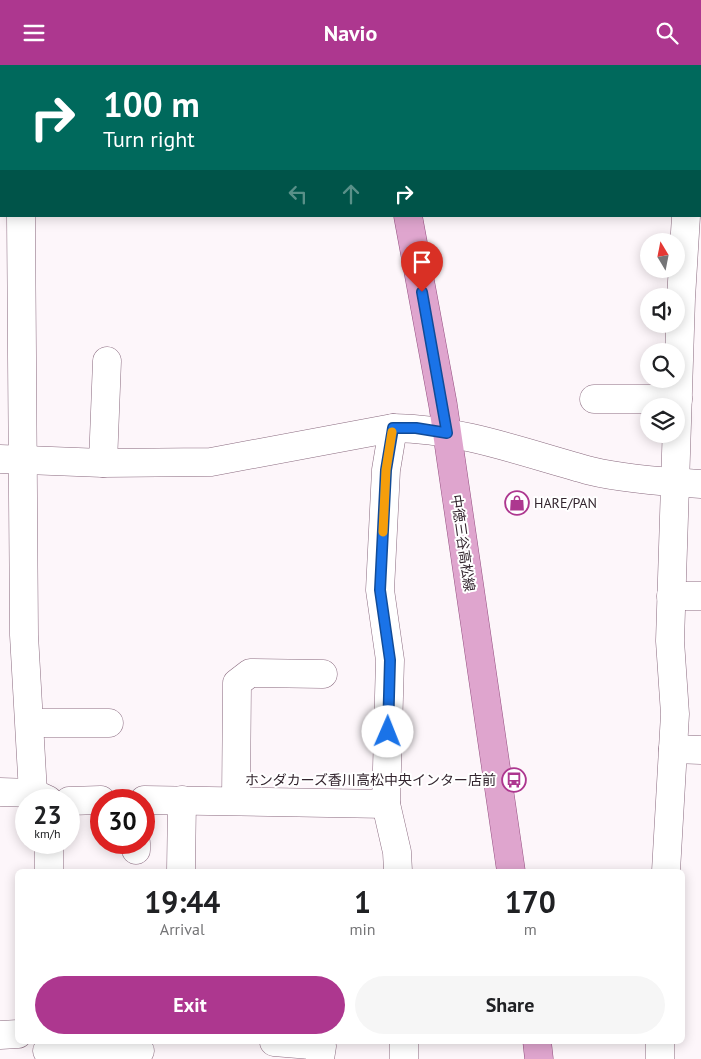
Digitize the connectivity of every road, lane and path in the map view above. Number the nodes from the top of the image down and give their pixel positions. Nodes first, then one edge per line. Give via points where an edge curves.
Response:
1 (21, 217) edge
2 (408, 217) edge
3 (686, 217) edge
4 (692, 272) edge
5 (107, 361) dead end
6 (678, 398) edge
7 (594, 399) dead end
8 (640, 399) edge
9 (393, 428) junction
10 (447, 433) junction
11 (683, 443) edge
12 (11, 460) edge
13 (104, 463) junction
14 (688, 483) edge
15 (671, 596) junction
16 (701, 596) edge
17 (12, 635) edge
18 (323, 674) dead end
19 (30, 723) junction
20 (109, 723) dead end
21 (673, 749) junction
22 (701, 750) edge
23 (39, 789) edge
24 (0, 792) edge
25 (15, 794) edge
26 (155, 800) edge
27 (182, 800) junction
28 (236, 800) junction
29 (386, 803) junction
30 (49, 854) edge
31 (49, 869) edge
32 (181, 869) edge
33 (398, 869) edge
34 (511, 869) edge
35 (666, 869) edge
36 (15, 1034) edge
37 (0, 1035) edge
38 (298, 1044) edge
39 (404, 1044) edge
40 (538, 1044) edge
41 (660, 1044) edge
42 (47, 1050) edge
43 (140, 1051) dead end
44 (320, 1059) edge
45 (404, 1059) edge
46 (540, 1059) edge
47 (660, 1059) edge

1 - 12 street
2 - 10 main road, 中徳三谷高松線
3 - 4 street
4 - 6 street
5 - 13 street
7 - 8 street
9 - 10 street
9 - 13 street via 211,462
9 - 29 street via 386,470 380,590 390,660
10 - 14 street via 474,437 593,471
10 - 34 main road, 中徳三谷高松線
11 - 14 street
12 - 13 street
12 - 17 street
14 - 15 street
15 - 16 street
15 - 21 street
17 - 19 street
18 - 28 street via 250,673 237,683
19 - 20 street
19 - 23 street
21 - 22 street
21 - 35 street
24 - 25 street
26 - 27 street
27 - 28 street
27 - 32 street
28 - 29 street
29 - 33 street
30 - 31 street
36 - 37 street
38 - 44 street via 322,1046
39 - 45 street
40 - 46 main road
41 - 47 street
42 - 43 street

